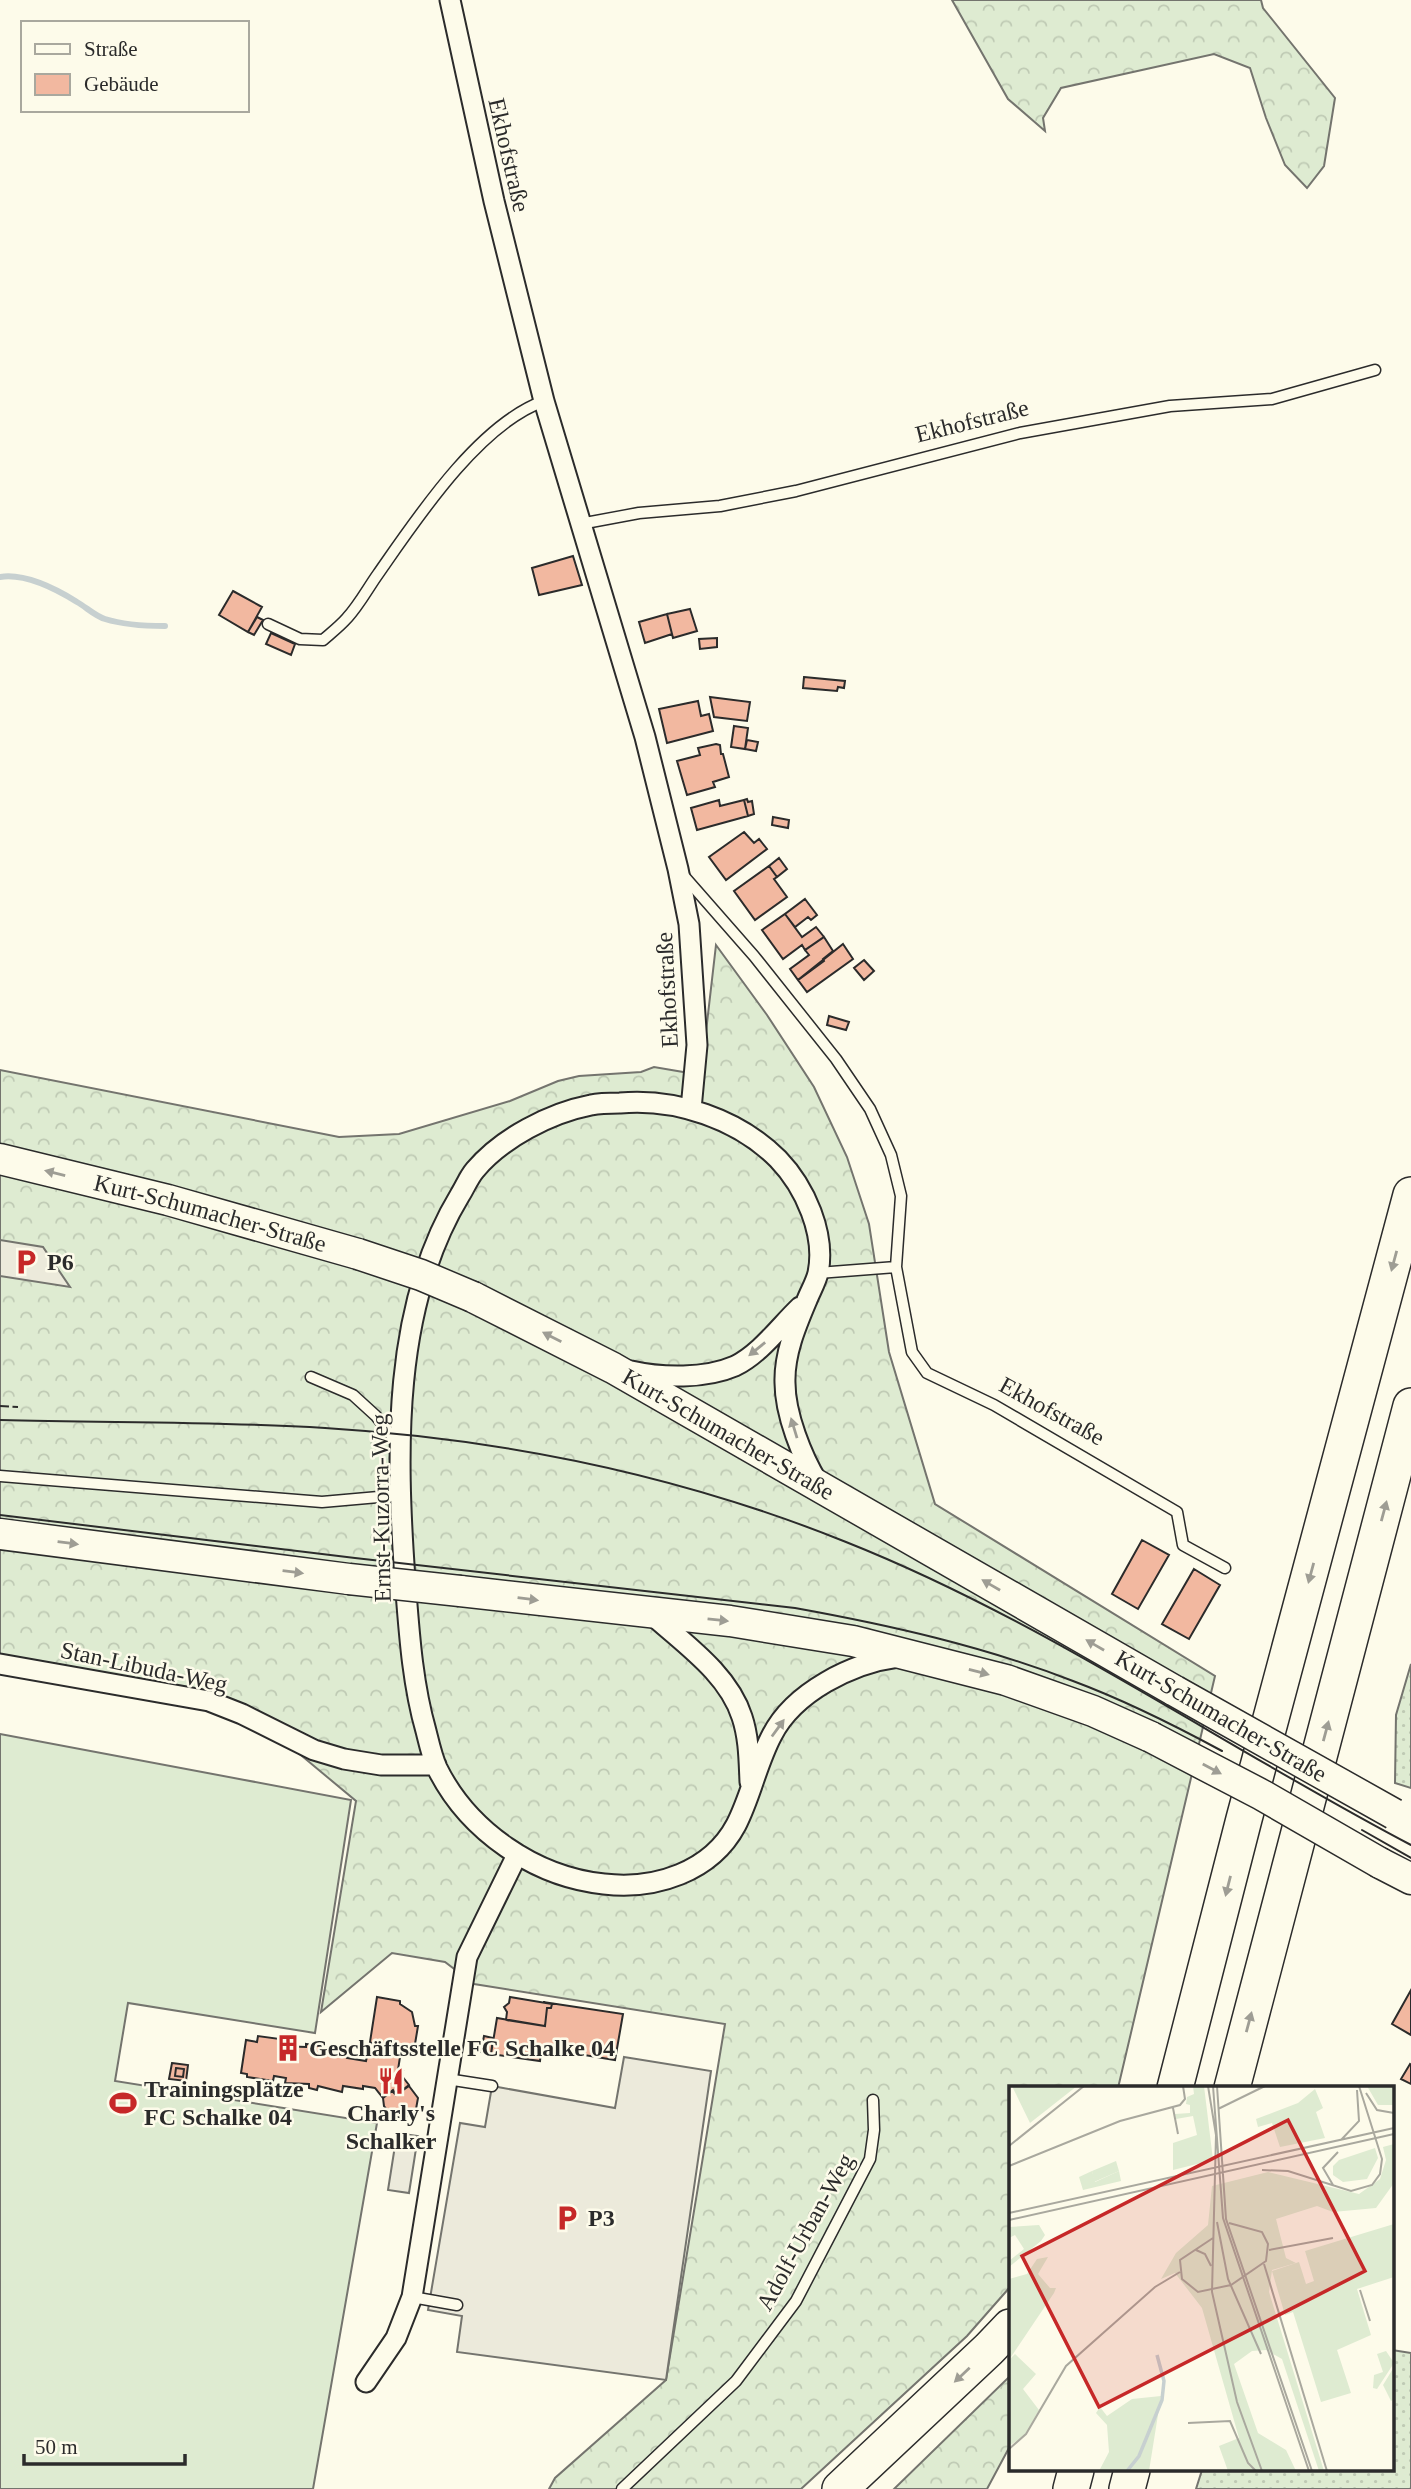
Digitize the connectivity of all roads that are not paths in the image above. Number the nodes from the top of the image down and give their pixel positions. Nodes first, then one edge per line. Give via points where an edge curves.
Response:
1 (450, 0) edge
2 (1375, 370) dead end
3 (544, 401) junction
4 (580, 524) junction
5 (268, 624) dead end
6 (678, 869) junction
7 (691, 1109) junction
8 (0, 1159) edge
9 (1411, 1195) edge
10 (896, 1266) junction
11 (818, 1273) junction
12 (806, 1301) junction
13 (613, 1368) junction
14 (312, 1377) dead end
15 (1411, 1406) edge
16 (399, 1446) junction
17 (0, 1476) edge
18 (822, 1489) junction
19 (401, 1495) junction
20 (0, 1534) edge
21 (1224, 1568) dead end
22 (650, 1613) junction
23 (913, 1654) junction
24 (0, 1664) edge
25 (436, 1765) junction
26 (750, 1790) junction
27 (1402, 1818) edge
28 (517, 1855) junction
29 (1411, 1879) edge
30 (1198, 2002) junction
31 (447, 2079) junction
32 (492, 2086) dead end
33 (1155, 2086) edge
34 (1176, 2086) edge
35 (1233, 2086) edge
36 (873, 2100) dead end
37 (412, 2297) junction
38 (457, 2305) dead end
39 (1009, 2328) edge
40 (366, 2382) dead end
41 (1075, 2472) edge
42 (1131, 2472) edge
43 (622, 2489) edge
44 (840, 2489) edge
45 (1071, 2489) edge
46 (1127, 2489) edge

1 - 3 street, Ekhofstraße
2 - 4 lane, Ekhofstraße via 1272,399 1170,406 1020,433 733,504
3 - 4 street, Ekhofstraße
3 - 5 lane via 525,408 457,469 346,619 323,639 300,639
4 - 6 street, Ekhofstraße via 645,737
6 - 7 street, Ekhofstraße via 689,924 697,1045
6 - 10 lane, Ekhofstraße via 754,956 836,1059 870,1110 891,1155 901,1196
7 - 11 street, Ernst-Kuzorra-Weg via 741,1130 778,1160 806,1196 818,1236
7 - 16 street, Ernst-Kuzorra-Weg via 634,1101 590,1105 548,1119 510,1140 475,1170 445,1220 424,1271 408,1355
13 -> 8 main road, Kurt-Schumacher-Straße, bridge via 421,1275 168,1200
9 -> 30 highway
10 - 11 lane
10 - 21 lane, Ekhofstraße via 912,1352 927,1373 994,1405 1177,1512 1183,1545
11 - 12 street, Ernst-Kuzorra-Weg
12 -> 13 street, Ernst-Kuzorra-Weg via 760,1348 735,1366 701,1374 646,1374
18 -> 12 street, Ernst-Kuzorra-Weg via 807,1466 785,1384 790,1342
13 - 18 main road, Kurt-Schumacher-Straße
14 - 16 lane via 353,1395
35 -> 15 highway
16 - 19 street, Ernst-Kuzorra-Weg
17 - 19 lane via 322,1502
27 -> 18 main road, Kurt-Schumacher-Straße, bridge
19 - 25 street, Ernst-Kuzorra-Weg via 410,1648 420,1712
20 -> 22 main road, Kurt-Schumacher-Straße, bridge
22 -> 23 main road, Kurt-Schumacher-Straße via 730,1621
22 - 26 street, Ernst-Kuzorra-Weg via 725,1683 742,1717
26 -> 23 street, Ernst-Kuzorra-Weg via 773,1732 797,1704 825,1681 887,1658
23 -> 29 main road, Kurt-Schumacher-Straße, bridge via 1006,1679 1151,1737
24 - 25 street, Stan-Libuda-Weg via 209,1701 314,1750 344,1759 381,1765
25 - 28 street, Ernst-Kuzorra-Weg via 475,1820
26 - 28 street, Ernst-Kuzorra-Weg via 735,1828 706,1860 680,1876 646,1884 605,1884 564,1876
28 - 31 street via 467,1957
30 - 33 highway
30 - 34 highway
31 - 32 lane
31 - 37 street
36 - 43 lane, Adolf-Urban-Weg via 870,2159 796,2301 736,2381
37 - 38 lane
37 - 40 street via 396,2339
39 -> 44 highway
41 - 45 highway
42 - 46 highway

